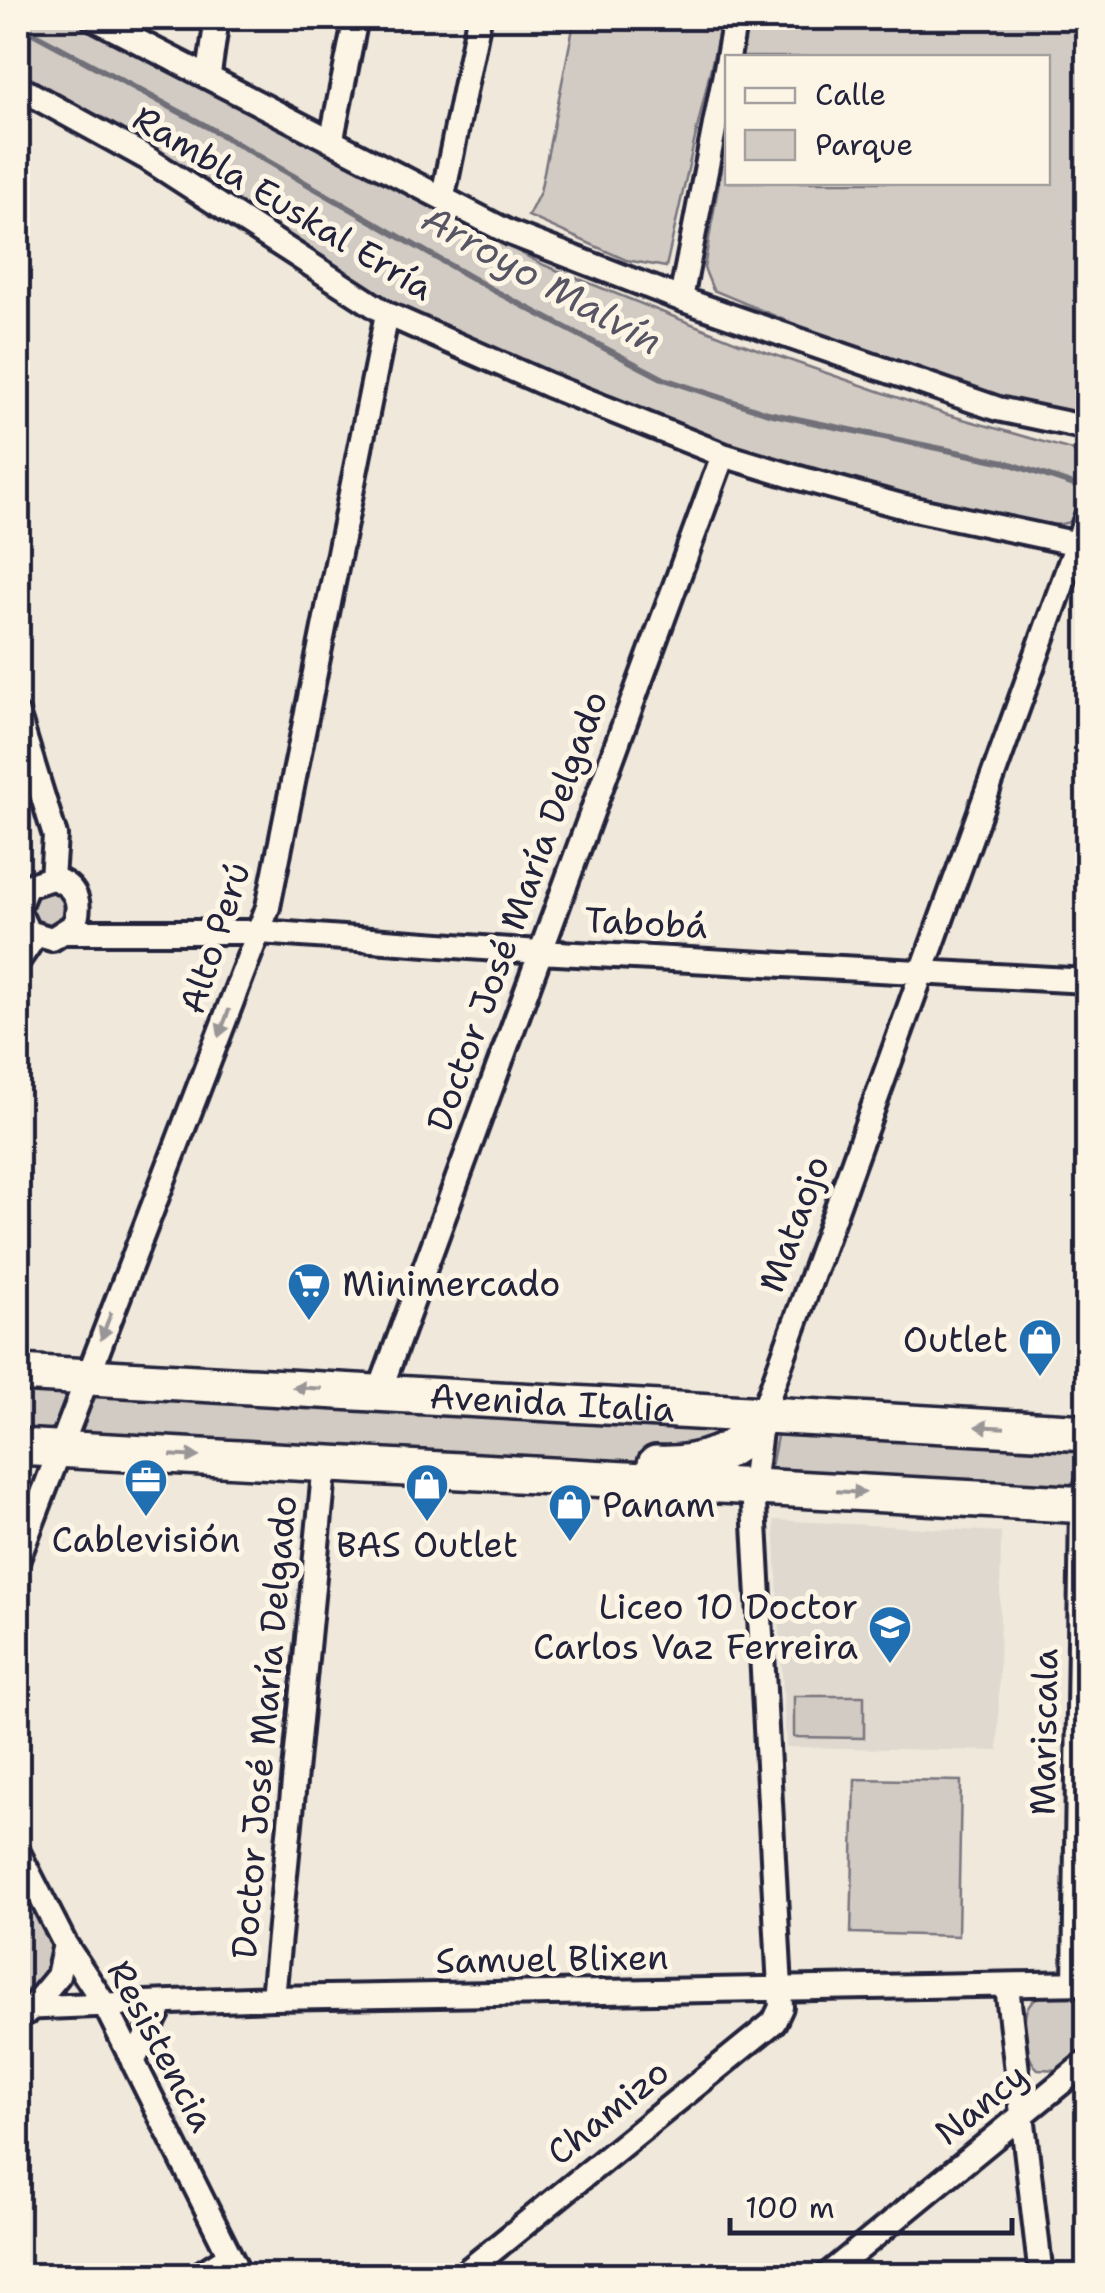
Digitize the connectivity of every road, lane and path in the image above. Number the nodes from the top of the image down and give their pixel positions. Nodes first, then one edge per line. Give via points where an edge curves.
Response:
1 (97, 18) edge
2 (216, 18) edge
3 (356, 18) edge
4 (479, 18) edge
5 (735, 18) edge
6 (729, 55) edge
7 (725, 73) edge
8 (209, 74) junction
9 (18, 87) edge
10 (332, 138) junction
11 (444, 196) junction
12 (680, 299) junction
13 (388, 314) junction
14 (1088, 428) edge
15 (722, 454) junction
16 (1088, 512) edge
17 (1082, 544) edge
18 (18, 716) edge
19 (52, 878) junction
20 (76, 895) junction
21 (18, 905) edge
22 (141, 930) junction
23 (67, 932) junction
24 (260, 932) junction
25 (35, 936) junction
26 (539, 952) junction
27 (18, 961) edge
28 (921, 971) junction
29 (1088, 981) edge
30 (18, 1372) edge
31 (86, 1376) junction
32 (379, 1392) junction
33 (762, 1415) junction
34 (1088, 1433) edge
35 (18, 1448) edge
36 (58, 1450) junction
37 (325, 1463) junction
38 (527, 1474) junction
39 (754, 1486) junction
40 (1086, 1498) edge
41 (18, 1559) edge
42 (18, 1852) edge
43 (65, 1944) junction
44 (1082, 1983) edge
45 (1008, 1986) junction
46 (782, 1992) junction
47 (274, 1998) junction
48 (162, 2003) junction
49 (106, 2005) junction
50 (22, 2012) edge
51 (133, 2062) junction
52 (1088, 2062) edge
53 (1020, 2118) junction
54 (235, 2266) edge
55 (197, 2276) edge
56 (461, 2276) edge
57 (826, 2276) edge
58 (1041, 2276) edge

1 - 8 street, Rambla Euskal Erría
2 - 8 street
3 - 10 street
4 - 11 street
5 - 6 street
7 - 12 street
8 - 10 street, Rambla Euskal Erría
9 - 13 street, Rambla Euskal Erría via 144,157
10 - 11 street, Rambla Euskal Erría
11 - 12 street, Rambla Euskal Erría via 510,233
12 - 14 street, Rambla Euskal Erría via 998,409
13 - 15 street, Rambla Euskal Erría
13 - 24 street, Alto Perú
15 - 17 street, Rambla Euskal Erría via 906,507
15 - 26 street, Doctor José María Delgado
16 - 17 street, Mataojo
17 - 28 street, Mataojo
18 - 19 street via 55,836
19 - 20 street, Tabobá
19 - 21 street via 27,886
20 - 22 street, Tabobá via 94,911
20 - 23 street via 78,915
21 - 25 street via 22,925
22 - 23 street, Tabobá
22 - 24 street, Tabobá
23 - 25 street, Tabobá via 52,939
24 - 26 street, Tabobá
24 -> 31 street, Alto Perú
25 - 27 street
26 - 28 street, Tabobá
26 - 32 street, Doctor José María Delgado
28 - 29 street, Tabobá
28 - 33 street, Mataojo
30 - 31 main road, Avenida Italia
32 -> 31 main road, Avenida Italia
31 - 36 street, Alto Perú
32 - 33 main road, Avenida Italia
34 -> 33 main road, Avenida Italia
33 - 38 main road via 752,1436 702,1458 674,1465 574,1460
33 - 39 street, Mataojo
35 - 36 main road, Avenida Italia
36 -> 37 main road, Avenida Italia
36 - 41 street, Alto Perú
37 - 38 main road, Avenida Italia
37 - 47 street, Doctor José María Delgado
38 - 39 main road, Avenida Italia
39 -> 40 main road, Avenida Italia
39 - 46 street, Mataojo
40 - 44 street, Mariscala
42 - 43 street, Resistencia
43 - 49 street, Resistencia
43 - 50 street via 58,1976
44 - 45 street, Samuel Blixen
45 - 46 street, Samuel Blixen
45 - 53 street
46 - 47 street, Samuel Blixen
46 - 56 street, Chamizo via 774,2022
47 - 48 street, Samuel Blixen
48 - 49 street, Samuel Blixen
48 - 51 street
49 - 50 street, Samuel Blixen
49 - 51 street, Resistencia
51 - 54 street, Resistencia
52 - 53 street, Nancy
53 - 57 street, Nancy
53 - 58 street
54 - 55 street

